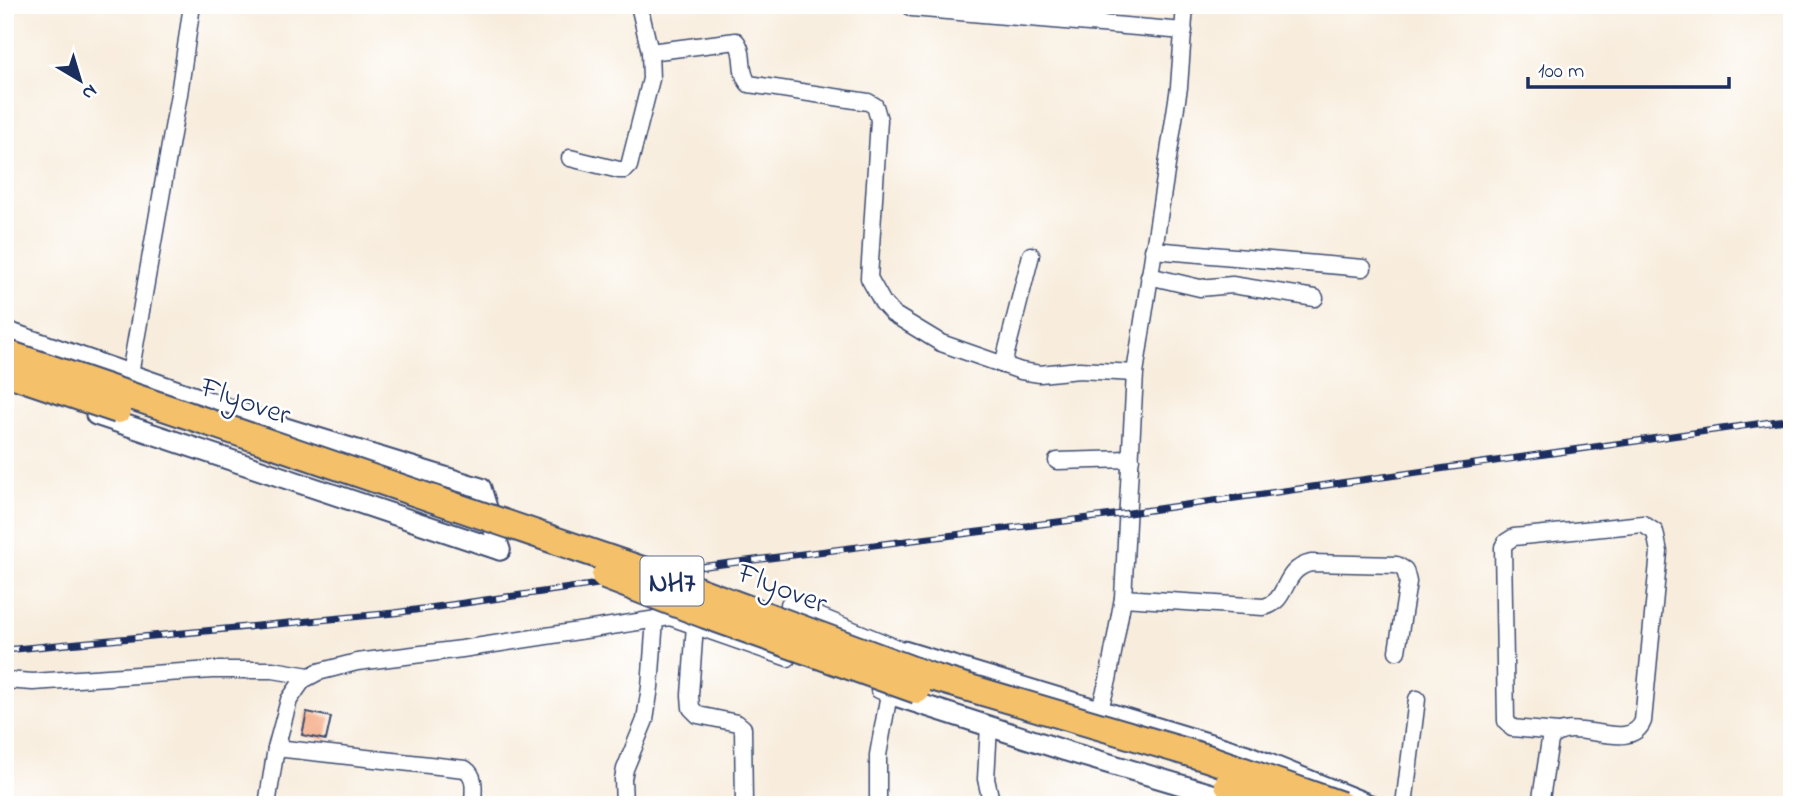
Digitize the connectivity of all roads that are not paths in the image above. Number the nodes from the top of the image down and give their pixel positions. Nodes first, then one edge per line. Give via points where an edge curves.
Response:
1 (192, 5) edge
2 (639, 5) edge
3 (1185, 5) edge
4 (912, 8) dead end
5 (1184, 31) junction
6 (650, 52) junction
7 (570, 158) dead end
8 (1153, 250) junction
9 (1031, 255) dead end
10 (1363, 268) dead end
11 (1149, 276) junction
12 (1315, 298) dead end
13 (5, 331) edge
14 (5, 353) edge
15 (1003, 365) junction
16 (5, 372) edge
17 (1135, 373) junction
18 (130, 374) junction
19 (5, 386) edge
20 (1131, 459) junction
21 (1057, 461) dead end
22 (1124, 598) junction
23 (789, 604) dead end
24 (655, 619) junction
25 (695, 625) junction
26 (904, 651) junction
27 (1397, 651) dead end
28 (309, 676) junction
29 (5, 680) edge
30 (889, 694) junction
31 (1417, 699) dead end
32 (1099, 712) junction
33 (989, 726) junction
34 (1558, 732) junction
35 (275, 748) junction
36 (1245, 804) edge
37 (267, 805) edge
38 (473, 805) edge
39 (624, 805) edge
40 (744, 805) edge
41 (878, 805) edge
42 (992, 805) edge
43 (1282, 805) edge
44 (1341, 805) edge
45 (1370, 805) edge
46 (1405, 805) edge
47 (1540, 805) edge

1 - 18 street
2 - 6 street
3 - 5 street
4 - 5 street
5 - 8 street
6 - 7 street via 651,79 629,166 619,170
6 - 15 street via 736,41 749,84 873,104 879,120 869,278 893,314 913,327
8 - 10 street
8 - 11 street
9 - 15 street
11 - 12 street via 1200,288 1232,285
11 - 17 street
13 - 18 street
14 - 44 highway, Flyover / NH7, bridge via 651,573 922,674 1207,758
15 - 17 street via 1030,373
16 - 43 highway, Flyover / NH7, bridge via 619,581 874,677 1200,773
17 - 20 street
18 - 19 street via 481,488 500,550
20 - 21 street
20 - 22 street
22 - 27 street via 1263,607 1278,599 1302,565 1397,565 1405,570 1408,582
22 - 32 street
23 - 26 street
24 - 25 street via 670,617
24 - 28 street via 356,662
24 - 39 street via 645,720 625,769
25 - 30 street
25 - 40 street via 690,704 698,715 743,728
26 - 30 street
26 - 32 street
28 - 29 street via 273,670 212,670
28 - 35 street via 289,700
30 - 33 street
30 - 41 street via 878,755
31 - 46 street
32 - 45 street via 1247,755
33 - 36 street
33 - 42 street via 986,779
34 - 34 street via 1516,729 1506,721 1503,547 1514,537 1643,524 1655,532 1659,552 1640,726 1623,735
34 - 47 street via 1550,740
35 - 37 street
35 - 38 street via 465,769 472,776

